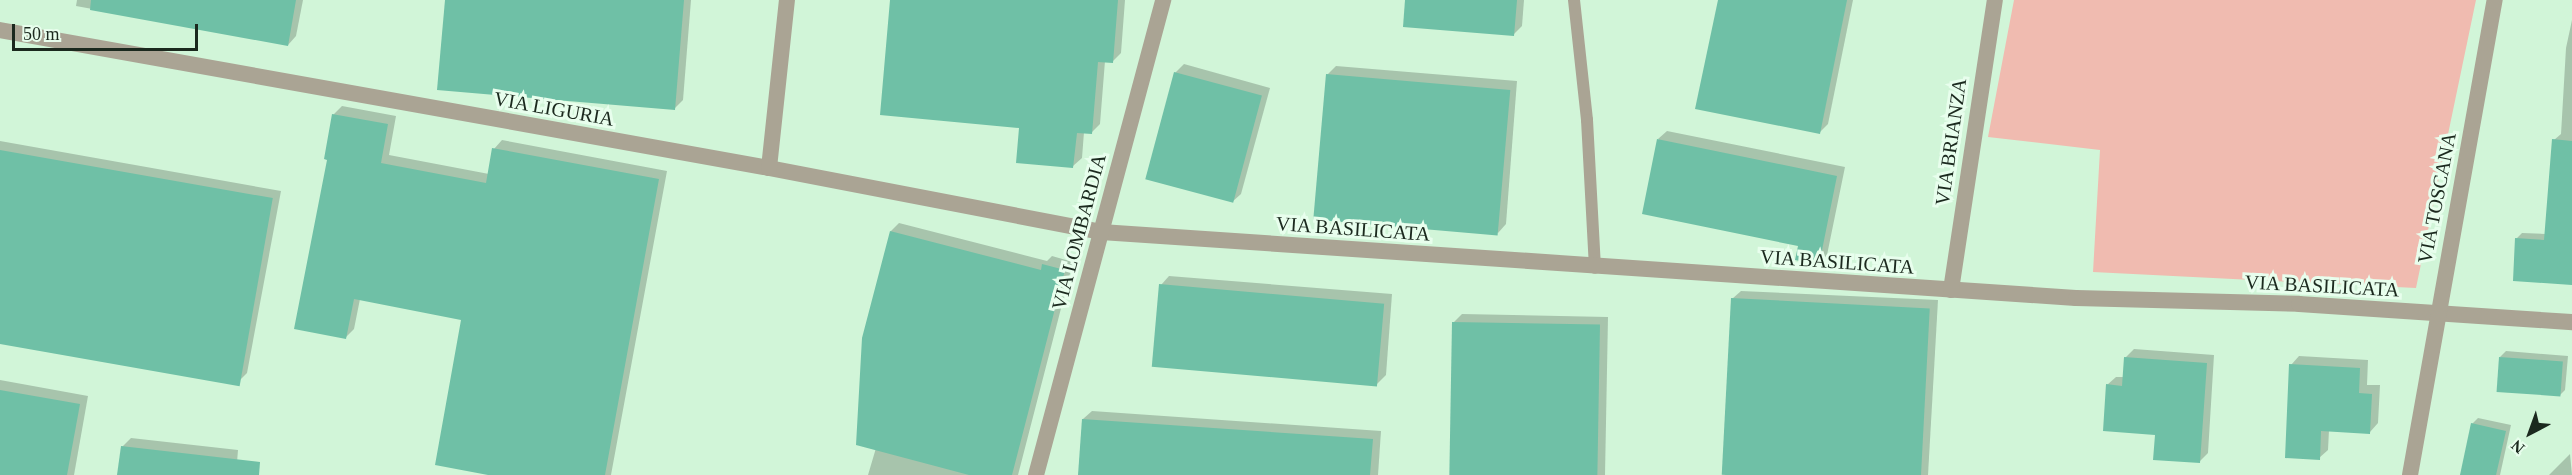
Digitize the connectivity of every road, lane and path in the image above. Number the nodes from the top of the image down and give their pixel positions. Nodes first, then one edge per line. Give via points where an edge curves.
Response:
1 (787, 0) edge
2 (1163, 0) edge
3 (1574, 0) edge
4 (1995, 0) edge
5 (2495, 0) edge
6 (0, 30) edge
7 (769, 168) junction
8 (1101, 232) junction
9 (1595, 268) junction
10 (1951, 290) junction
11 (2437, 312) junction
12 (2572, 322) edge
13 (1036, 475) edge
14 (2410, 475) edge

1 - 7 street
2 - 8 street, VIA LOMBARDIA
3 - 9 lane via 1587,120
4 - 10 street, VIA BRIANZA
5 - 11 street, VIA TOSCANA
6 - 7 street, VIA LIGURIA
7 - 8 street, VIA LIGURIA
8 - 9 street, VIA BASILICATA
8 - 13 street, VIA LOMBARDIA
9 - 10 street, VIA BASILICATA
10 - 11 street, VIA BASILICATA
11 - 12 street, VIA BASILICATA
11 - 14 street, VIA TOSCANA

